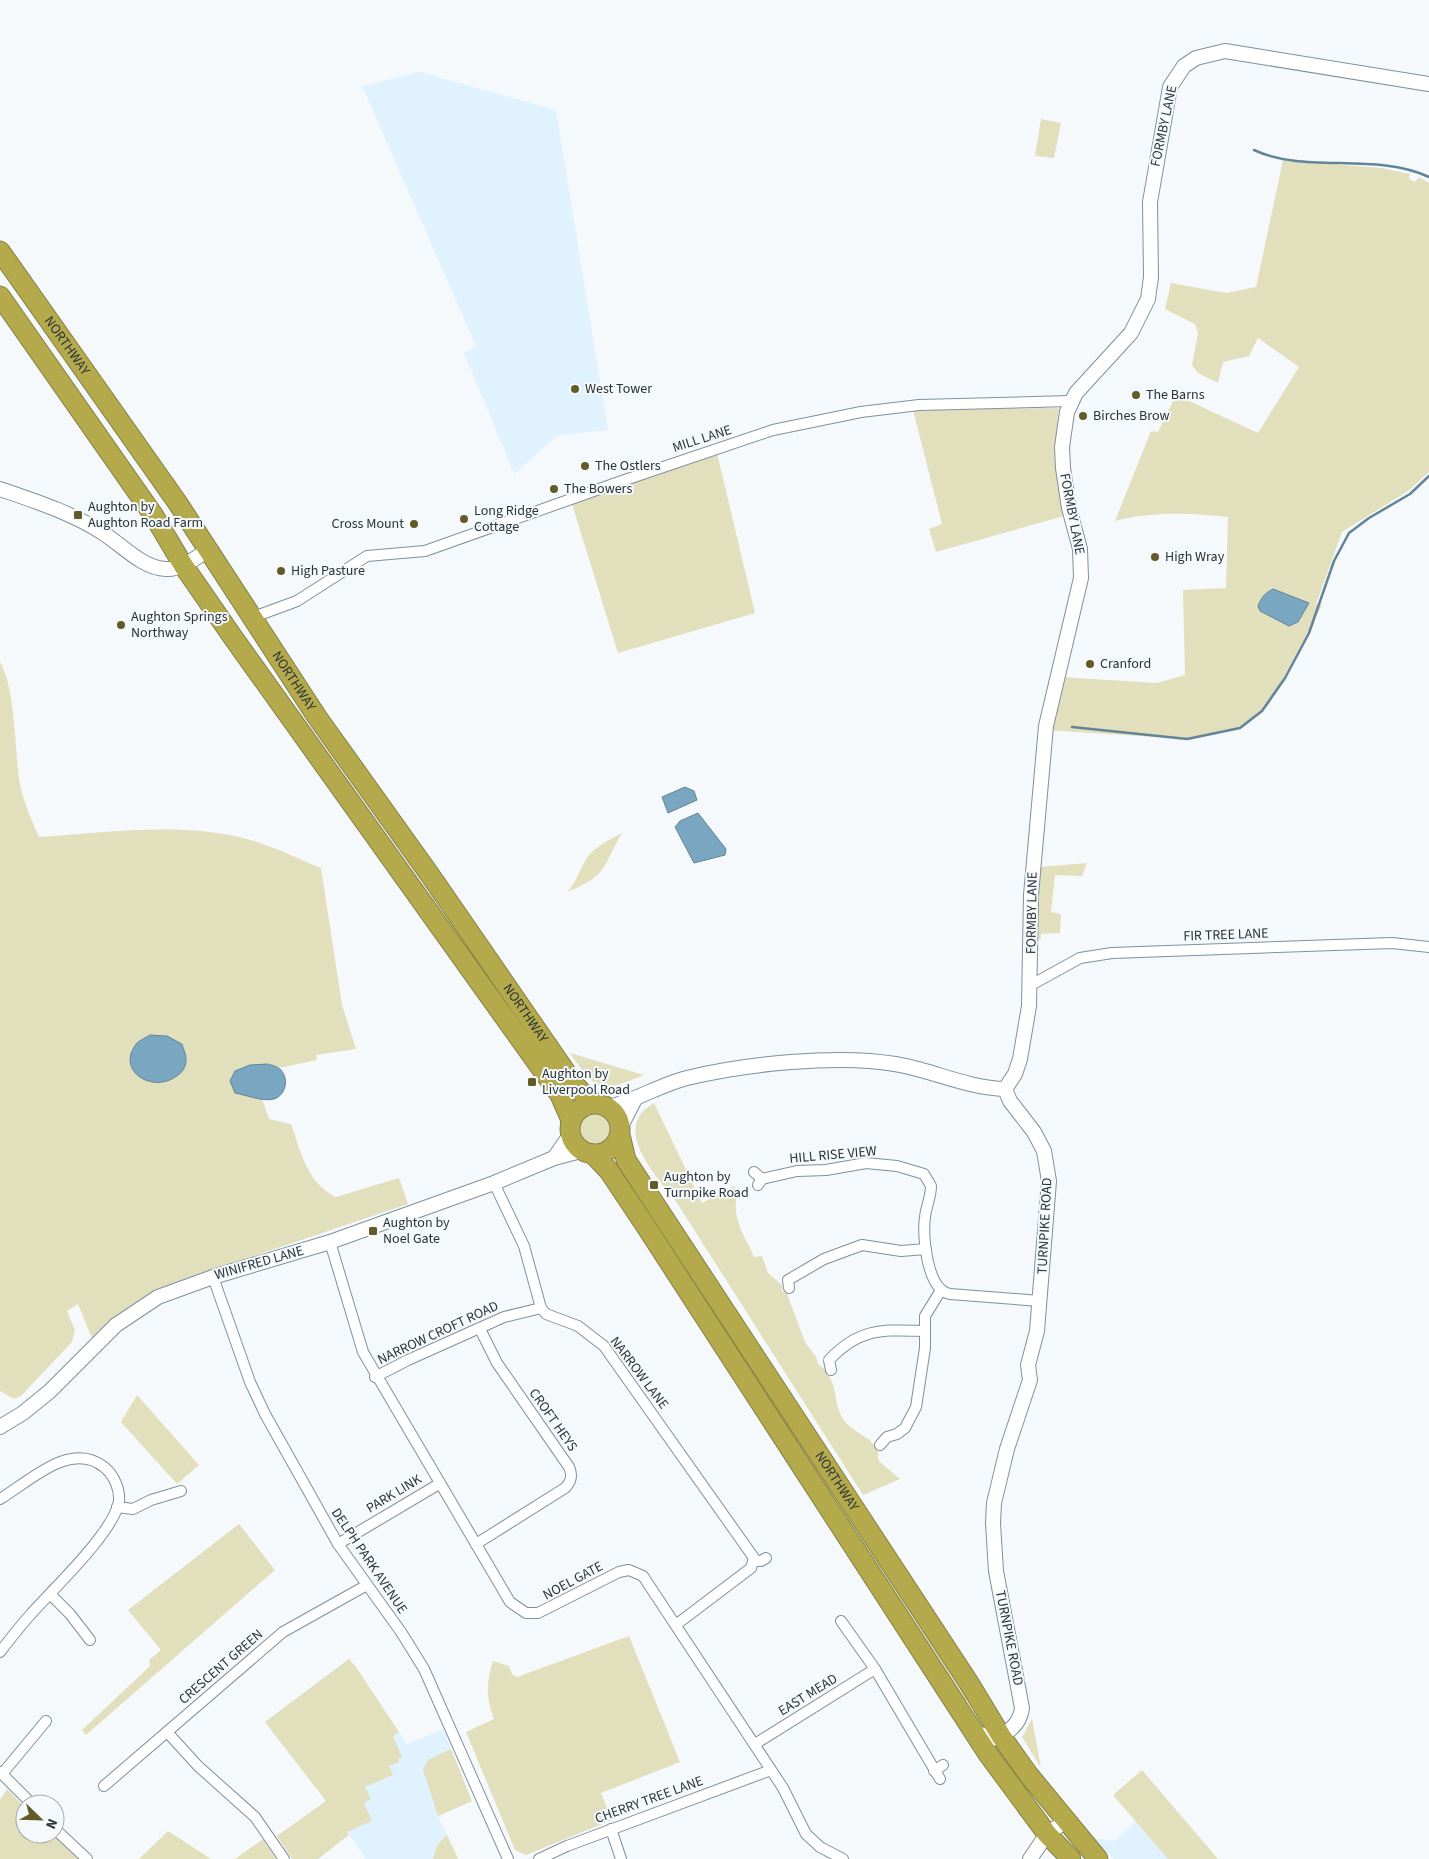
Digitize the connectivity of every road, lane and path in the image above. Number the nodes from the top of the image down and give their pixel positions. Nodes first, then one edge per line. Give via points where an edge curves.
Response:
1 (1429, 84) edge
2 (0, 251) edge
3 (0, 296) edge
4 (1070, 401) junction
5 (0, 489) edge
6 (208, 550) junction
7 (183, 565) junction
8 (254, 622) junction
9 (232, 636) junction
10 (1429, 947) edge
11 (1031, 985) junction
12 (1005, 1089) junction
13 (635, 1099) junction
14 (602, 1105) junction
15 (570, 1128) junction
16 (620, 1131) junction
17 (587, 1152) junction
18 (554, 1158) junction
19 (758, 1179) dead end
20 (494, 1183) junction
21 (330, 1242) junction
22 (926, 1249) junction
23 (213, 1277) junction
24 (785, 1281) dead end
25 (941, 1290) junction
26 (1040, 1301) junction
27 (541, 1308) junction
28 (480, 1328) junction
29 (925, 1331) junction
30 (827, 1363) dead end
31 (376, 1377) junction
32 (0, 1427) edge
33 (880, 1446) dead end
34 (439, 1484) junction
35 (181, 1491) dead end
36 (0, 1499) edge
37 (117, 1507) junction
38 (338, 1544) junction
39 (476, 1544) junction
40 (766, 1558) dead end
41 (755, 1561) junction
42 (367, 1585) junction
43 (50, 1594) junction
44 (841, 1621) dead end
45 (677, 1624) junction
46 (90, 1640) dead end
47 (0, 1652) edge
48 (875, 1669) junction
49 (966, 1720) junction
50 (46, 1721) dead end
51 (167, 1732) junction
52 (1001, 1736) junction
53 (754, 1744) junction
54 (771, 1770) junction
55 (939, 1771) dead end
56 (1, 1773) edge
57 (104, 1786) dead end
58 (22, 1794) edge
59 (1025, 1804) junction
60 (1067, 1820) junction
61 (611, 1829) junction
62 (1047, 1834) junction
63 (65, 1839) edge
64 (827, 1856) edge
65 (86, 1859) edge
66 (284, 1859) edge
67 (508, 1859) edge
68 (539, 1859) edge
69 (621, 1859) edge
70 (843, 1859) edge
71 (1030, 1859) edge
72 (1071, 1859) edge
73 (1098, 1859) edge

1 - 4 main road, FORMBY LANE via 1225,51 1196,58 1184,66 1170,87 1152,187 1148,299 1131,333
2 - 6 highway, NORTHWAY
3 - 7 highway, NORTHWAY via 154,516
4 - 8 street, MILL LANE via 919,405 861,412 773,430 425,551 367,556 297,601 258,615
4 - 11 main road, FORMBY LANE via 1063,429 1063,468 1080,549 1081,578 1046,726 1030,895
5 - 7 main road via 44,504 103,533 153,566 168,569
6 - 7 main road
6 - 8 highway, NORTHWAY
7 - 9 highway, NORTHWAY
8 - 9 highway
8 - 14 highway, NORTHWAY via 574,1084 588,1099
9 - 15 highway, NORTHWAY via 560,1095
10 - 11 street, FIR TREE LANE via 1392,943 1112,953 1080,958
11 - 12 main road, FORMBY LANE via 1020,1059
12 - 13 main road via 982,1088 894,1064 845,1060 764,1065 694,1077
12 - 26 main road, TURNPIKE ROAD via 1040,1142 1048,1167 1047,1229
13 - 14 main road
13 - 16 main road
14 - 15 highway via 580,1108
14 - 16 highway via 615,1113
15 - 17 highway via 576,1146
15 - 18 main road
16 - 17 highway via 610,1150
16 - 52 highway, NORTHWAY via 626,1160
17 - 18 main road, WINIFRED LANE
17 - 49 highway, NORTHWAY via 609,1170
18 - 20 main road, WINIFRED LANE
19 - 22 street, HILL RISE VIEW via 866,1163 897,1166 924,1174 931,1186 925,1217
20 - 21 main road, WINIFRED LANE
20 - 27 street via 524,1246
21 - 23 main road, WINIFRED LANE
21 - 31 street, NOEL GATE via 363,1352
22 - 24 street via 901,1251 862,1246 824,1259
22 - 25 street, HILL RISE VIEW via 932,1275
23 - 32 main road, WINIFRED LANE via 158,1297 133,1312 104,1336 38,1402
23 - 38 street, DELPH PARK AVENUE via 250,1382
25 - 26 street via 950,1294
25 - 29 street via 927,1311
26 - 52 main road, TURNPIKE ROAD via 1028,1365 1030,1380 1007,1449 993,1517 996,1571 1022,1708 1018,1722
27 - 28 street, NARROW CROFT ROAD via 504,1317
27 - 41 street, NARROW LANE via 546,1314 578,1326 604,1346
28 - 31 street, NARROW CROFT ROAD
28 - 39 street, CROFT HEYS via 497,1363 572,1475 564,1488
29 - 30 street via 880,1330 866,1333 851,1340
29 - 33 street via 916,1406 905,1428 897,1434 883,1434
31 - 34 street, NOEL GATE
34 - 38 street, PARK LINK
34 - 39 street, NOEL GATE
35 - 37 street via 133,1509
36 - 37 street via 58,1464 78,1458 99,1464 112,1476 119,1493
37 - 43 street via 101,1535
38 - 42 street, DELPH PARK AVENUE
39 - 45 street, NOEL GATE via 510,1602 526,1613 544,1612 619,1572 629,1570 646,1580
40 - 41 street
41 - 45 street via 751,1568
42 - 51 street, CRESCENT GREEN via 283,1632
42 - 67 street, DELPH PARK AVENUE via 424,1669
43 - 46 street
43 - 47 street
44 - 48 street
45 - 53 street, NOEL GATE
48 - 53 street, EAST MEAD
48 - 55 street
49 - 52 main road via 978,1733 992,1739
49 - 59 highway, NORTHWAY
50 - 56 street
51 - 57 street, CRESCENT GREEN
51 - 66 street via 205,1773 255,1817
52 - 59 main road via 996,1744 1000,1759
52 - 60 highway, NORTHWAY
53 - 54 street, NOEL GATE
54 - 61 street, CHERRY TREE LANE
54 - 64 street, NOEL GATE via 806,1834
56 - 58 street
59 - 62 highway, NORTHWAY
60 - 62 main road
60 - 73 highway, NORTHWAY
61 - 68 street, CHERRY TREE LANE
61 - 69 street
62 - 71 main road
62 - 72 highway, NORTHWAY
63 - 65 street
64 - 70 street, NOEL GATE

